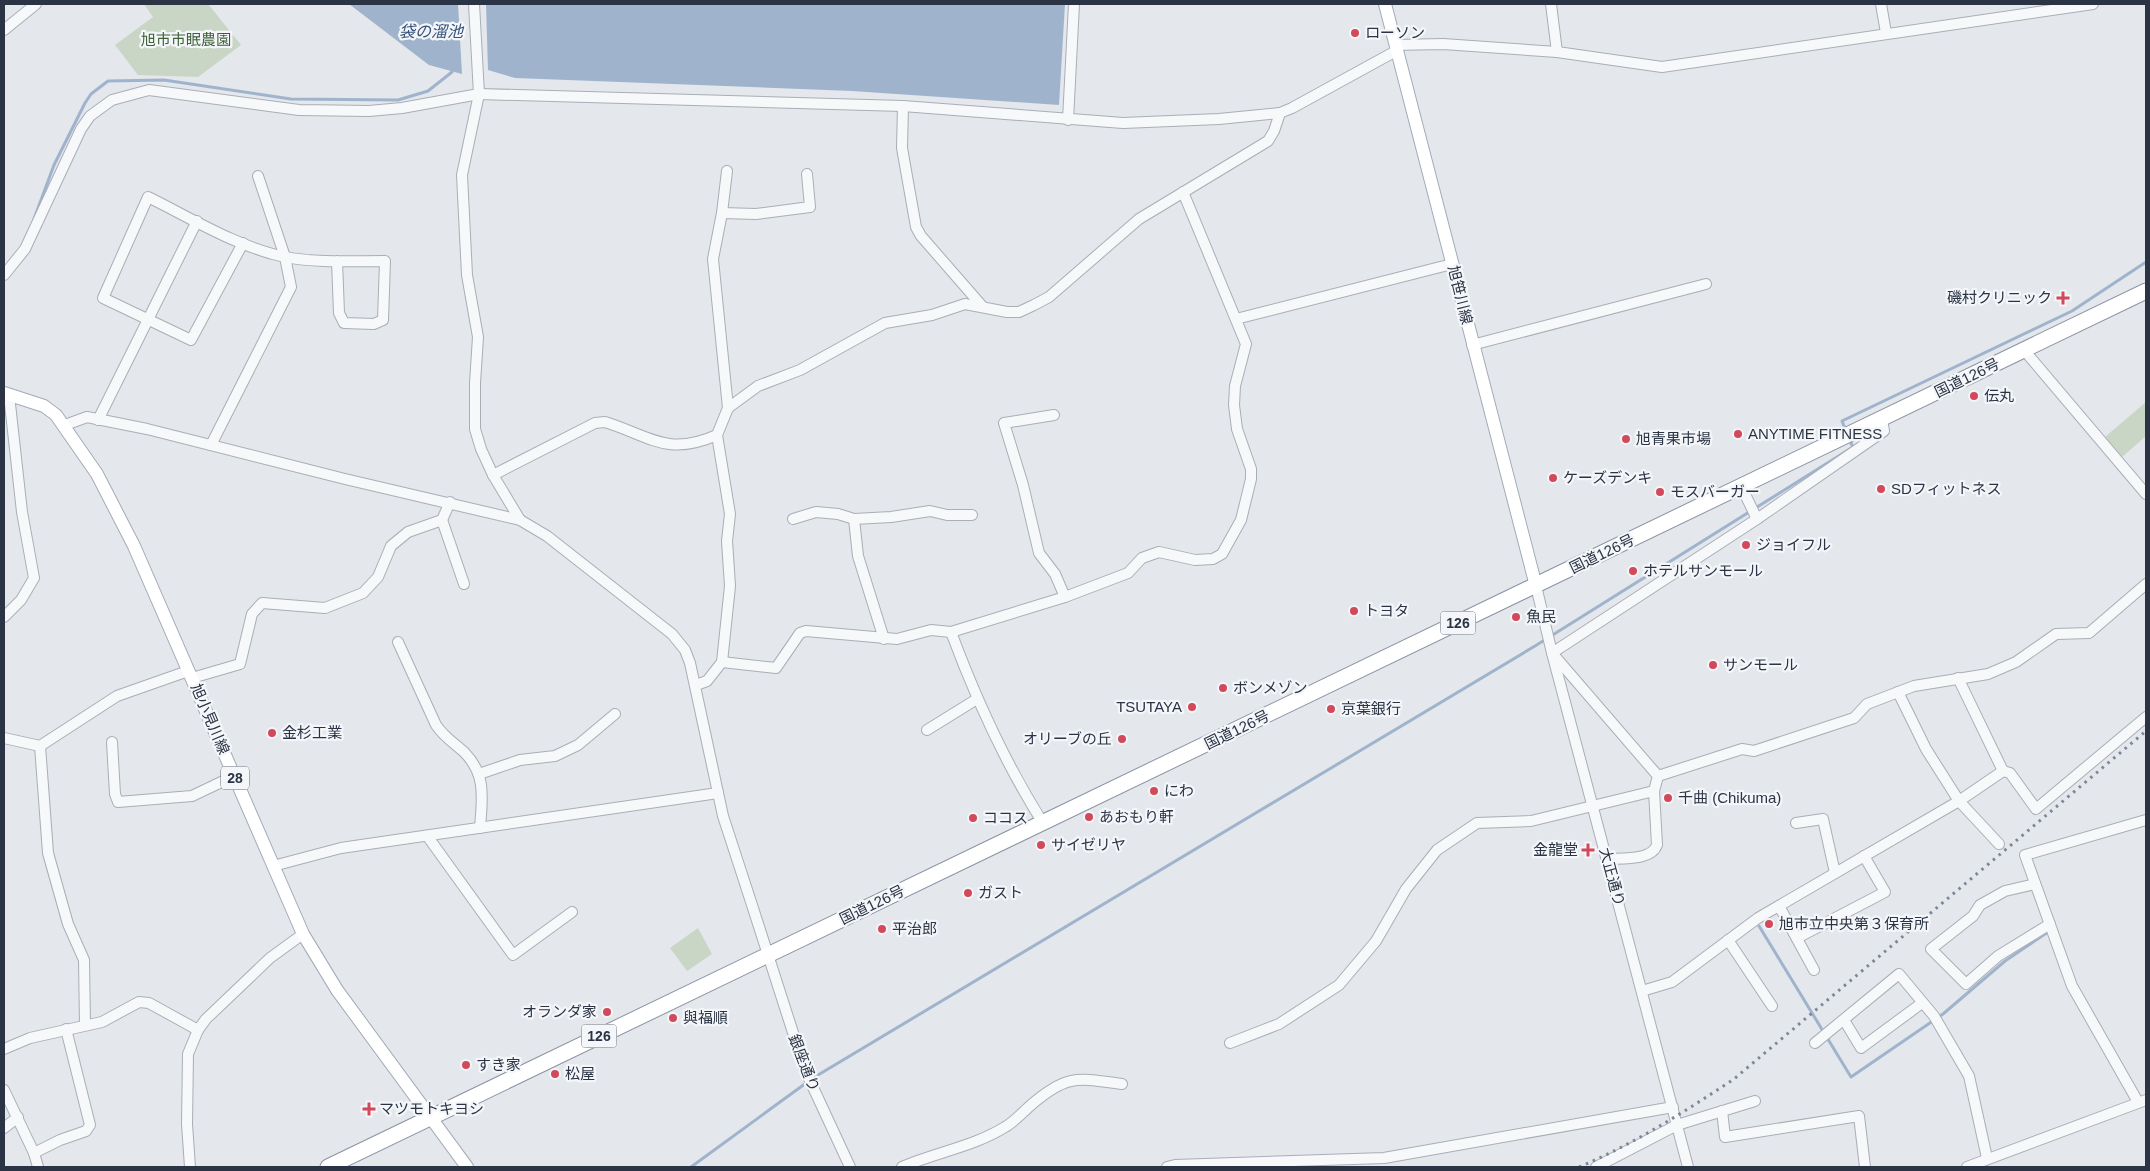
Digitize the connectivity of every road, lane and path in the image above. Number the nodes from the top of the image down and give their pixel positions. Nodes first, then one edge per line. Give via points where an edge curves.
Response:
1 (36, 4) edge
2 (474, 4) edge
3 (1074, 4) edge
4 (1385, 4) edge
5 (1551, 4) edge
6 (1882, 4) edge
7 (2093, 4) edge
8 (2046, 7) edge
9 (4, 30) edge
10 (1886, 33) junction
11 (1395, 48) junction
12 (1557, 52) junction
13 (479, 94) junction
14 (903, 106) junction
15 (1280, 113) junction
16 (1068, 120) junction
17 (727, 170) dead end
18 (808, 174) dead end
19 (258, 176) dead end
20 (1183, 192) junction
21 (722, 213) junction
22 (197, 221) junction
23 (243, 243) junction
24 (285, 257) junction
25 (337, 261) junction
26 (1452, 264) junction
27 (4, 276) edge
28 (1706, 284) dead end
29 (2146, 291) edge
30 (982, 306) junction
31 (148, 319) junction
32 (1236, 319) junction
33 (1472, 345) junction
34 (2024, 350) junction
35 (6, 394) edge
36 (728, 408) junction
37 (1054, 415) dead end
38 (1882, 419) junction
39 (98, 420) junction
40 (65, 425) junction
41 (717, 435) junction
42 (211, 445) junction
43 (493, 475) junction
44 (1741, 486) junction
45 (2146, 494) edge
46 (450, 502) junction
47 (1754, 514) junction
48 (972, 516) dead end
49 (793, 519) dead end
50 (854, 519) junction
51 (442, 520) junction
52 (520, 520) junction
53 (464, 584) dead end
54 (1536, 586) junction
55 (2145, 589) edge
56 (1065, 597) junction
57 (4, 617) edge
58 (951, 632) junction
59 (884, 639) junction
60 (398, 642) dead end
61 (1552, 653) junction
62 (722, 662) junction
63 (190, 675) junction
64 (1958, 678) junction
65 (696, 685) junction
66 (1898, 692) junction
67 (977, 699) junction
68 (615, 714) dead end
69 (2146, 717) edge
70 (927, 730) dead end
71 (4, 738) edge
72 (112, 742) dead end
73 (40, 746) junction
74 (2003, 771) junction
75 (479, 774) junction
76 (234, 776) junction
77 (1658, 776) junction
78 (1654, 791) junction
79 (718, 793) junction
80 (1959, 801) junction
81 (1594, 806) junction
82 (2146, 820) edge
83 (1043, 823) junction
84 (1796, 823) dead end
85 (480, 828) junction
86 (428, 837) junction
87 (1999, 844) dead end
88 (1864, 856) junction
89 (1608, 859) junction
90 (273, 866) junction
91 (1835, 873) junction
92 (2035, 884) junction
93 (1779, 906) junction
94 (572, 912) dead end
95 (2050, 924) junction
96 (304, 934) junction
97 (1797, 938) junction
98 (1728, 940) junction
99 (768, 954) junction
100 (1814, 970) dead end
101 (1642, 991) junction
102 (1922, 1003) junction
103 (1772, 1006) dead end
104 (1844, 1020) junction
105 (85, 1025) junction
106 (66, 1029) junction
107 (198, 1030) junction
108 (1230, 1043) dead end
109 (1815, 1043) dead end
110 (4, 1049) edge
111 (1122, 1084) dead end
112 (4, 1090) edge
113 (1755, 1101) dead end
114 (2142, 1101) edge
115 (1673, 1107) junction
116 (1722, 1111) junction
117 (430, 1116) junction
118 (18, 1117) junction
119 (1678, 1125) junction
120 (4, 1128) edge
121 (34, 1153) junction
122 (1987, 1158) junction
123 (1320, 1164) edge
124 (38, 1167) edge
125 (190, 1167) edge
126 (328, 1167) edge
127 (467, 1167) edge
128 (850, 1167) edge
129 (902, 1167) edge
130 (1167, 1167) edge
131 (1596, 1167) edge
132 (1688, 1167) edge
133 (1865, 1167) edge
134 (1967, 1167) edge

1 - 9 street
2 - 13 street
3 - 16 street
4 - 11 main road, 旭笹川線
5 - 12 street
6 - 10 street
7 - 8 street
8 - 10 street
10 - 12 street via 1662,66
11 - 12 street via 1443,44
11 - 15 street
11 - 26 main road, 旭笹川線
13 - 14 street
13 - 27 street via 369,111 299,110 149,90 122,96 90,116 81,129 25,249
13 - 43 street via 462,175 462,195 466,275 478,337 475,428
14 - 16 street
14 - 30 street via 902,148 916,227
15 - 16 street via 1160,122
15 - 20 street via 1268,142
17 - 21 street
18 - 21 street via 810,207 756,214
19 - 24 street
20 - 30 street via 1139,219 1049,297 1019,312
20 - 32 street
21 - 36 street via 713,259
22 - 23 street
22 - 31 street
22 - 31 street via 148,197 103,298
23 - 24 street
23 - 31 street via 191,340
24 - 25 street
24 - 42 street via 291,288
25 - 25 street via 339,313 344,323 374,324 383,320 385,261
26 - 32 street
26 - 33 main road, 旭笹川線
28 - 33 street
29 - 34 highway, 国道126号 / 126
30 - 36 street via 965,304 932,315 885,323 800,370 758,386
31 - 39 street
32 - 56 street via 1246,344 1234,405 1251,479 1240,520 1228,547 1213,559 1186,559 1158,552 1142,558 1128,573
33 - 54 main road, 旭笹川線
34 - 38 highway, 国道126号 / 126
34 - 45 street
35 - 40 main road, 旭小見川線 / 28 via 44,406
35 - 57 street via 34,578 21,600
36 - 41 street
37 - 56 street via 1004,423 1039,553 1055,574
38 - 44 highway, 国道126号 / 126
38 - 47 street via 1884,431
39 - 40 street via 79,418
39 - 42 street
40 - 63 main road, 旭小見川線 / 28 via 97,474 134,546
41 - 43 street via 705,441 667,446 610,423 595,423
41 - 62 street via 730,514 727,541 730,586
42 - 46 street
43 - 52 street
44 - 47 street
44 - 54 highway, 国道126号 / 126
46 - 51 street
46 - 52 street
47 - 61 street
48 - 50 street via 930,511
49 - 50 street via 816,512
50 - 59 street via 858,556
51 - 53 street
51 - 63 street via 408,532 391,546 378,577 363,593 325,608 262,603 252,614 240,664
52 - 65 street, 銀座通り via 547,536 666,628 685,650
54 - 61 street, 大正通り
54 - 83 highway, 国道126号 / 126
55 - 64 street via 2089,633 2056,634 2016,662 1988,674
56 - 58 street
58 - 59 street via 931,630 898,639
58 - 67 street
59 - 62 street via 806,632 800,633 776,668
60 - 75 street via 436,725 465,754
61 - 77 street
61 - 81 street, 大正通り
62 - 65 street via 707,681
63 - 73 street via 117,696
63 - 76 main road, 旭小見川線 / 28
64 - 66 street
64 - 74 street
65 - 79 street, 銀座通り
66 - 77 street via 1868,704 1854,718 1754,751 1742,749
66 - 80 street via 1926,749
67 - 70 street
67 - 83 street
68 - 75 street via 578,746 554,756 520,760
69 - 74 street via 2036,809 2010,773
71 - 73 street
72 - 76 street via 118,802 192,796
73 - 105 street via 48,853 68,924 84,960
74 - 80 street
75 - 85 street via 482,783
76 - 90 main road, 旭小見川線 / 28
77 - 78 street
78 - 81 street
78 - 89 street via 1655,850 1648,855
79 - 85 street
79 - 99 street, 銀座通り
80 - 87 street
80 - 88 street
81 - 89 street, 大正通り
81 - 108 street via 1531,821 1478,823 1469,828 1437,850 1406,889 1376,941 1339,985 1279,1024
82 - 92 street via 2024,855
83 - 99 highway, 国道126号 / 126
84 - 91 street via 1823,819
85 - 86 street
86 - 90 street via 341,848
86 - 94 street via 513,955
88 - 91 street
88 - 97 street via 1884,892
89 - 101 street, 大正通り
90 - 96 main road, 旭小見川線 / 28
91 - 93 street
92 - 95 street
92 - 95 street via 2005,892 1980,905 1973,916 1931,949 1966,984 1998,956
93 - 97 street
93 - 98 street
95 - 114 street via 2072,986
96 - 107 street via 270,958
96 - 117 main road, 旭小見川線 / 28 via 337,990
97 - 100 street
98 - 101 street via 1672,982
98 - 103 street
99 - 117 highway, 国道126号 / 126
99 - 128 street, 銀座通り via 808,1075
101 - 115 street, 大正通り
102 - 104 street via 1861,1048
102 - 104 street via 1899,974
102 - 122 street via 1934,1016 1969,1076
104 - 109 street
105 - 106 street
105 - 107 street via 102,1022 131,1005 144,1002
106 - 110 street
106 - 121 street via 90,1125 86,1131
107 - 125 street via 188,1054
111 - 129 street via 1068,1080 1052,1087 1006,1127
112 - 118 street
113 - 116 street
114 - 122 street
115 - 119 street, 大正通り
115 - 123 street via 1384,1158
116 - 119 street
116 - 133 street via 1726,1136 1859,1116
117 - 126 highway, 国道126号 / 126
117 - 127 main road, 旭小見川線 / 28
118 - 120 street
118 - 121 street
119 - 131 street
119 - 132 street, 大正通り
121 - 124 street
122 - 134 street
123 - 130 street

